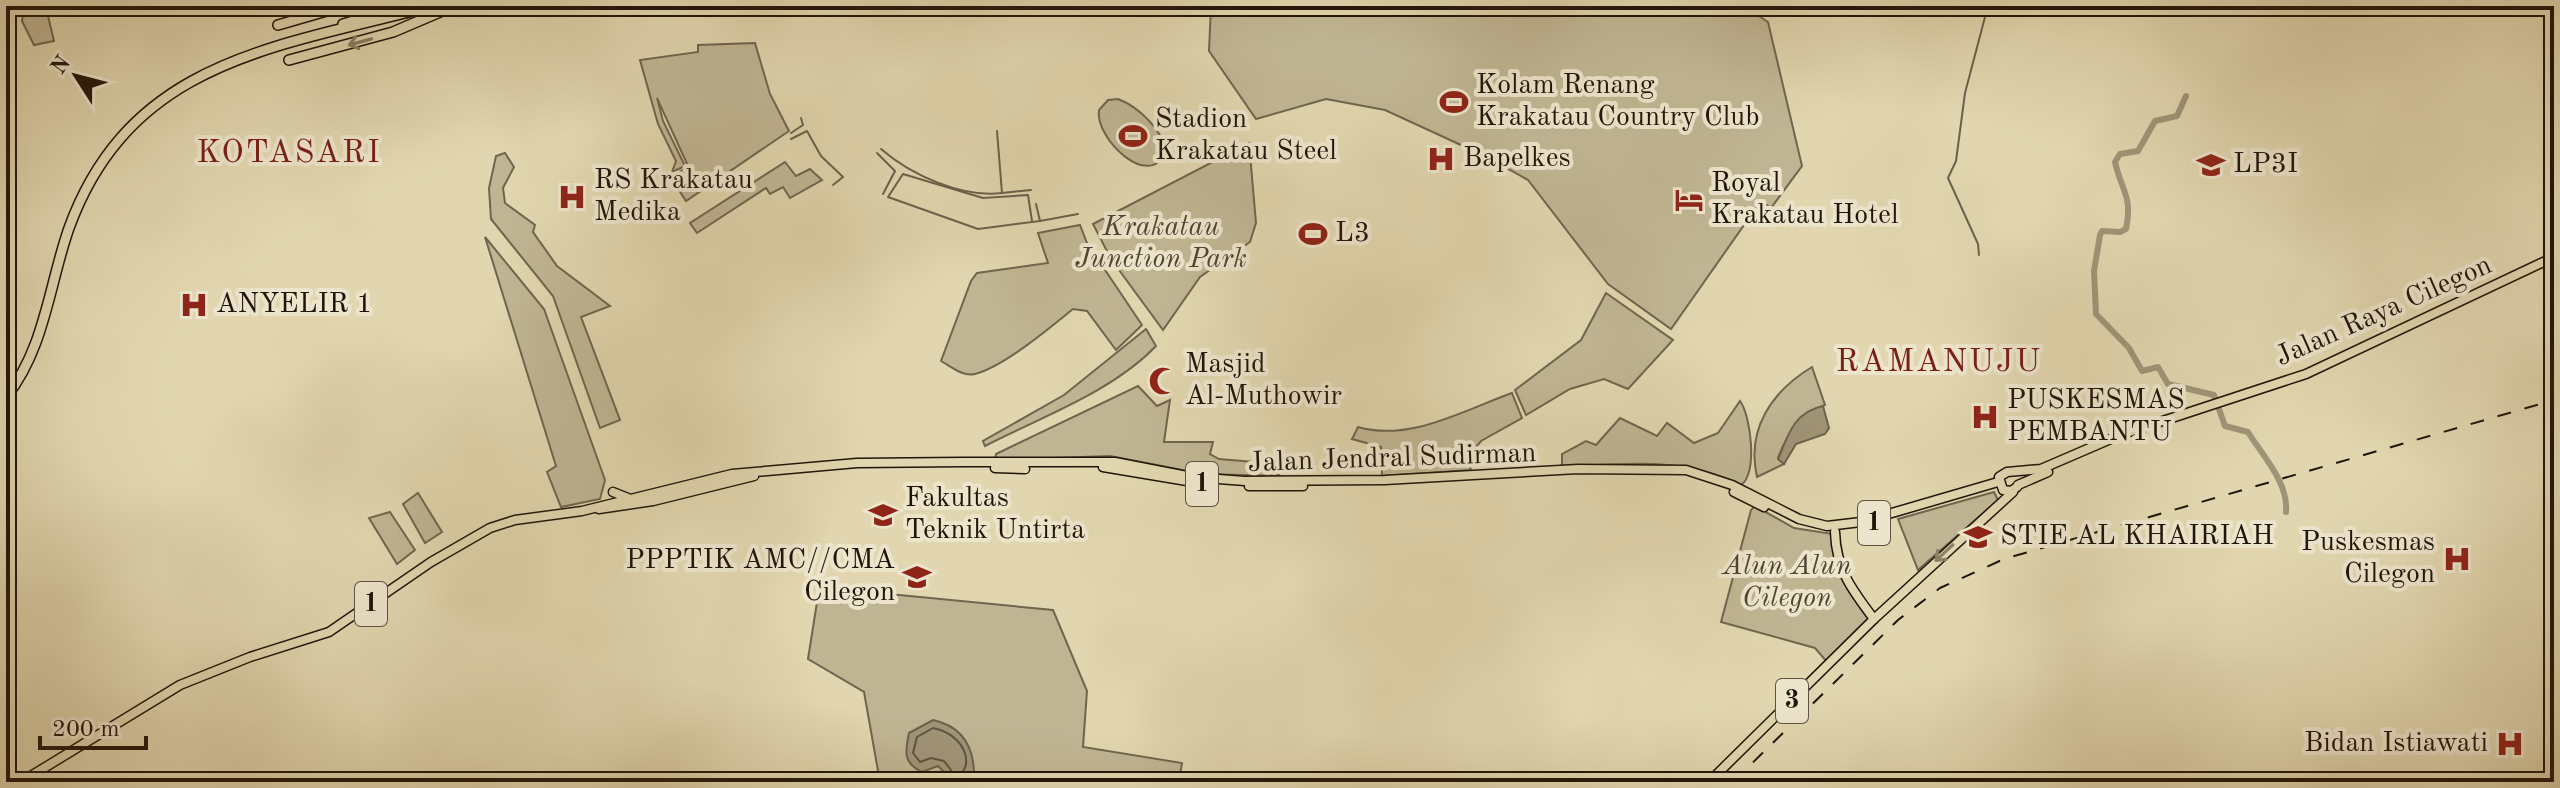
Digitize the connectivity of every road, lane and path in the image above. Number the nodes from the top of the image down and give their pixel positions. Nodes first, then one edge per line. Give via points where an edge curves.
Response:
1 (344, 6) edge
2 (405, 6) edge
3 (432, 6) edge
4 (454, 6) edge
5 (278, 25) dead end
6 (289, 41) junction
7 (289, 60) dead end
8 (2554, 260) edge
9 (6, 394) edge
10 (2222, 405) junction
11 (2015, 473) junction
12 (1999, 485) junction
13 (2018, 486) junction
14 (629, 498) junction
15 (604, 504) junction
16 (582, 511) junction
17 (1835, 532) junction
18 (1874, 619) junction
19 (21, 782) edge
20 (1709, 782) edge

1 - 5 highway
2 - 6 highway
3 - 6 highway
4 -> 7 highway via 393,32
6 - 9 highway via 208,71 144,113 112,147 89,181 61,248 31,347
8 - 10 highway, Jalan Raya Cilegon / 1 via 2369,352
10 - 11 highway, 1 via 2120,435 2041,469
10 - 13 highway, 1 via 2110,444
11 - 12 highway, 1 via 2002,474
11 - 13 highway
12 - 13 highway, 1 via 2011,491
12 - 14 highway, Jalan Jendral Sudirman / 1 via 1827,526 1686,470 1245,481 1208,480 1115,462 815,465 732,474
12 - 17 highway, Jalan Jendral Sudirman / 1
13 -> 18 highway, 3
14 - 15 highway, 1
14 - 15 highway via 613,492
15 - 16 highway, 1
16 - 17 highway, Jalan Jendral Sudirman / 1 via 653,501 749,477 852,467 1112,467 1200,484 1283,487 1649,474 1699,478 1797,523
16 - 19 highway, 1 via 490,528 329,632 250,657 155,697
17 - 18 highway via 1843,577
18 - 20 highway, 3

